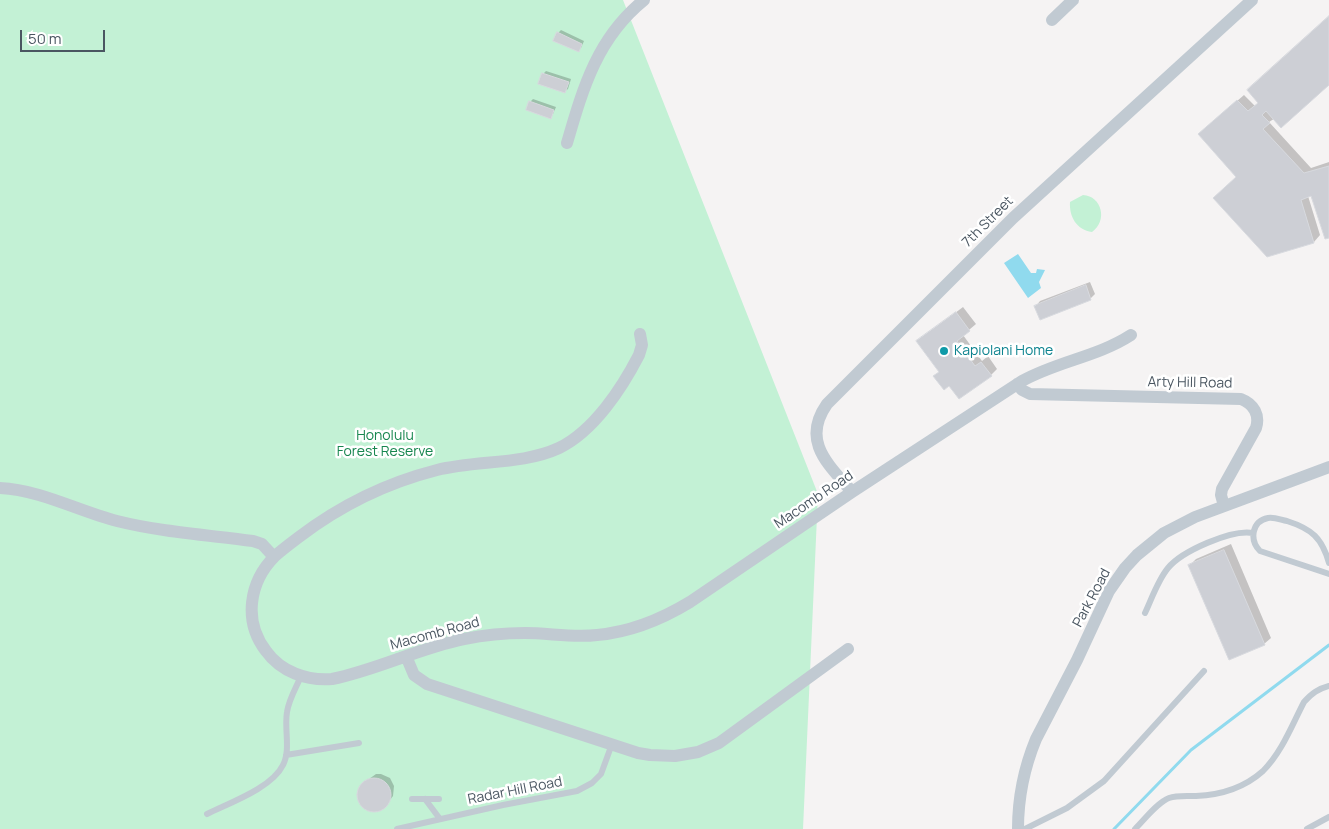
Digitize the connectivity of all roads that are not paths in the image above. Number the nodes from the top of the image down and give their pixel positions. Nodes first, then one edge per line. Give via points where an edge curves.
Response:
1 (644, 0) edge
2 (1073, 0) edge
3 (1252, 0) edge
4 (1052, 20) dead end
5 (567, 143) dead end
6 (640, 334) dead end
7 (1131, 335) dead end
8 (1016, 384) junction
9 (1329, 467) edge
10 (0, 488) edge
11 (852, 492) junction
12 (1224, 506) junction
13 (1253, 533) junction
14 (274, 557) junction
15 (1329, 563) edge
16 (1329, 574) edge
17 (1145, 613) dead end
18 (848, 649) dead end
19 (406, 656) junction
20 (1204, 671) dead end
21 (301, 676) junction
22 (1329, 686) edge
23 (359, 743) dead end
24 (612, 744) junction
25 (286, 754) junction
26 (412, 799) dead end
27 (425, 799) junction
28 (439, 799) dead end
29 (207, 814) dead end
30 (1329, 817) edge
31 (440, 819) junction
32 (397, 829) edge
33 (1018, 829) edge
34 (1026, 829) edge
35 (1136, 829) edge
36 (1307, 829) edge

1 - 5 street via 618,26 599,54 585,83
2 - 4 street
3 - 11 street, 7th Street via 1013,218 827,404 817,424 818,447 825,461
6 - 14 street, Macomb Road via 641,350 626,376 598,418 571,441 536,456 462,465 394,483 331,514
7 - 8 street, Macomb Road via 1100,351 1051,366
8 - 11 street, Macomb Road
8 - 12 street, Arty Hill Road via 1030,394 1241,399 1250,403 1256,411 1258,423 1222,489
9 - 12 street, Park Road
10 - 14 street via 31,493 119,521 254,541 266,547
11 - 19 street, Macomb Road via 690,602 644,625 598,635 525,633 482,636
12 - 33 street, Park Road via 1164,534 1125,568 1109,591 1030,755 1021,786
13 - 15 lane via 1261,520 1271,517 1303,526 1320,540
13 - 16 lane via 1256,547 1264,553
13 - 17 lane via 1235,533 1174,561
14 - 21 street, Macomb Road via 253,593 253,625 267,653 282,667
18 - 24 street via 728,738 709,748 663,756 638,753
19 - 21 street, Macomb Road via 332,679
19 - 24 street via 414,675 427,684
20 - 34 lane via 1104,781 1067,808
21 - 25 lane via 287,713
22 - 35 lane via 1317,690 1304,702 1278,752 1253,778 1222,793 1168,798
23 - 25 lane
24 - 31 lane, Radar Hill Road via 600,774 585,788
25 - 29 lane via 283,765 271,779
26 - 27 lane
27 - 28 lane
27 - 31 lane
30 - 36 lane
31 - 32 lane, Radar Hill Road

